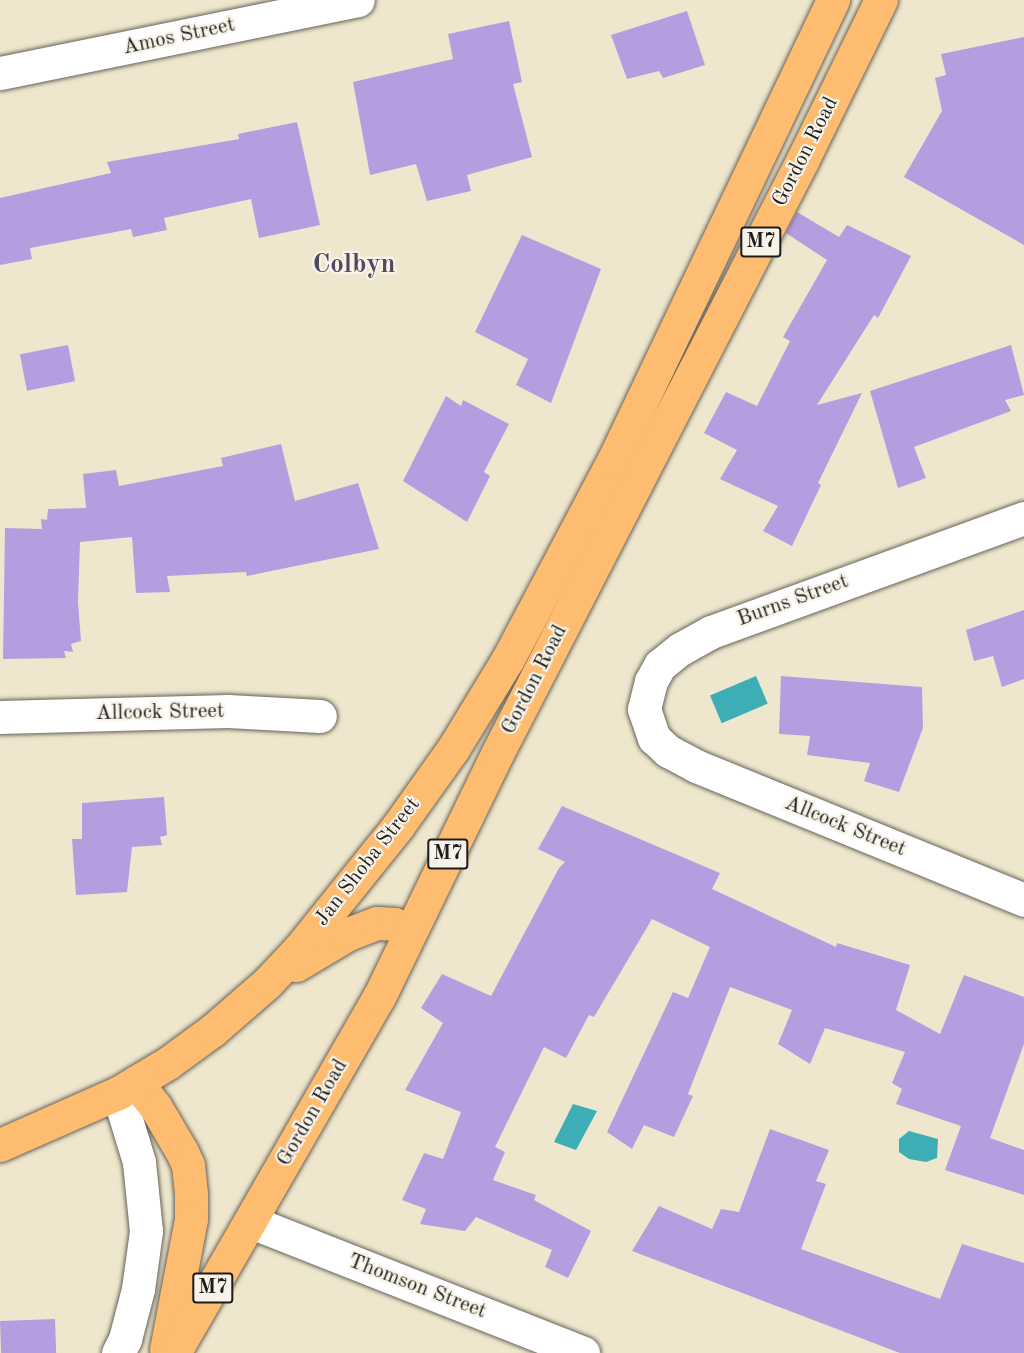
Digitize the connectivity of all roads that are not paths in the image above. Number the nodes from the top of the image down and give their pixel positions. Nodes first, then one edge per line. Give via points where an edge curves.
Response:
1 (358, 0) edge
2 (832, 0) edge
3 (881, 0) edge
4 (0, 74) edge
5 (613, 461) joint
6 (1024, 518) edge
7 (320, 716) dead end
8 (0, 717) edge
9 (668, 751) joint
10 (1024, 900) edge
11 (410, 932) junction
12 (267, 984) junction
13 (127, 1088) junction
14 (0, 1145) edge
15 (251, 1222) junction
16 (118, 1353) edge
17 (165, 1353) edge
18 (174, 1353) edge
19 (583, 1353) edge

1 - 4 street, Amos Street
2 - 5 main road, Gordon Road / M7
3 - 11 main road, Gordon Road / M7
5 - 12 main road, Jan Shoba Street / M7 via 508,659 453,749 340,901
6 - 9 street, Burns Street via 721,628 680,649 660,665 644,709 654,738
7 - 8 street, Allcock Street via 228,711
9 - 10 street, Allcock Street via 696,766
11 - 12 main road via 385,921 363,927
11 - 15 main road, Gordon Road / M7 via 379,997
12 - 13 main road, Jan Shoba Street / M7 via 213,1029
13 - 14 main road, Jan Shoba Street / M7
13 - 16 street via 146,1231 138,1289
13 - 17 main road via 155,1106 188,1166 188,1239
15 - 18 main road, Gordon Road / M7
15 - 19 street, Thomson Street

